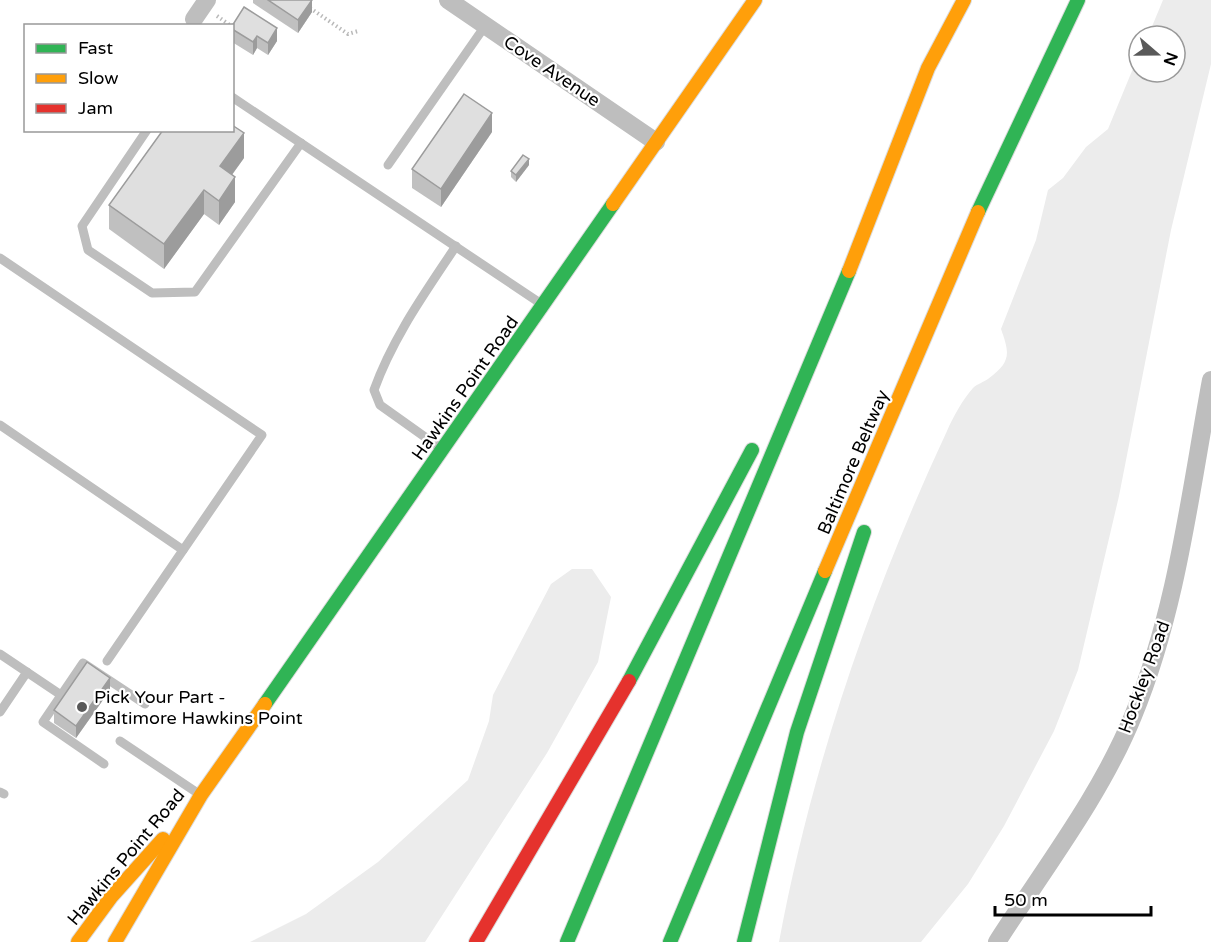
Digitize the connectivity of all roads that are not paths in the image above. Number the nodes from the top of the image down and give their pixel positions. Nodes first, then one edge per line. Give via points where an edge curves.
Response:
1 (447, 0) edge
2 (755, 0) edge
3 (964, 0) edge
4 (1078, 0) edge
5 (210, 7) edge
6 (194, 19) dead end
7 (485, 26) junction
8 (928, 68) junction
9 (234, 98) edge
10 (146, 132) edge
11 (656, 142) junction
12 (301, 143) junction
13 (388, 165) dead end
14 (847, 234) dead end
15 (456, 246) junction
16 (1, 261) edge
17 (544, 306) junction
18 (913, 365) junction
19 (1211, 380) edge
20 (0, 425) edge
21 (760, 434) dead end
22 (443, 450) junction
23 (880, 477) dead end
24 (867, 522) dead end
25 (183, 550) junction
26 (0, 654) edge
27 (107, 661) dead end
28 (27, 672) junction
29 (61, 695) junction
30 (145, 704) dead end
31 (0, 712) edge
32 (120, 741) dead end
33 (104, 764) dead end
34 (201, 795) junction
35 (78, 942) edge
36 (115, 942) edge
37 (476, 942) edge
38 (567, 942) edge
39 (670, 942) edge
40 (744, 942) edge
41 (997, 942) edge

1 - 7 street, Cove Avenue
2 - 11 main road, Hawkins Point Road
3 - 8 main road
4 - 18 main road, Baltimore Beltway via 1001,159
5 - 6 street
7 - 11 street, Cove Avenue
7 - 13 lane
8 - 14 main road
8 - 38 main road via 859,247
9 - 12 lane
10 - 12 lane via 82,226 88,250 152,293 195,292
11 - 17 main road, Hawkins Point Road
12 - 15 lane
15 - 17 lane
15 - 22 lane via 392,346 375,390 380,405
16 - 25 lane via 262,435
17 - 22 main road, Hawkins Point Road
18 - 23 main road
18 - 39 main road, Baltimore Beltway
19 - 41 street, Hockley Road via 1170,604 1133,717 1112,762
20 - 25 lane
21 - 37 main road via 648,648
22 - 34 main road, Hawkins Point Road
24 - 40 main road via 797,732
25 - 27 lane
26 - 28 lane
28 - 29 lane
28 - 31 lane
29 - 30 lane via 83,663
29 - 33 lane via 43,722
32 - 34 lane
34 - 35 main road, Hawkins Point Road via 111,897
34 - 36 main road, Hawkins Point Road

